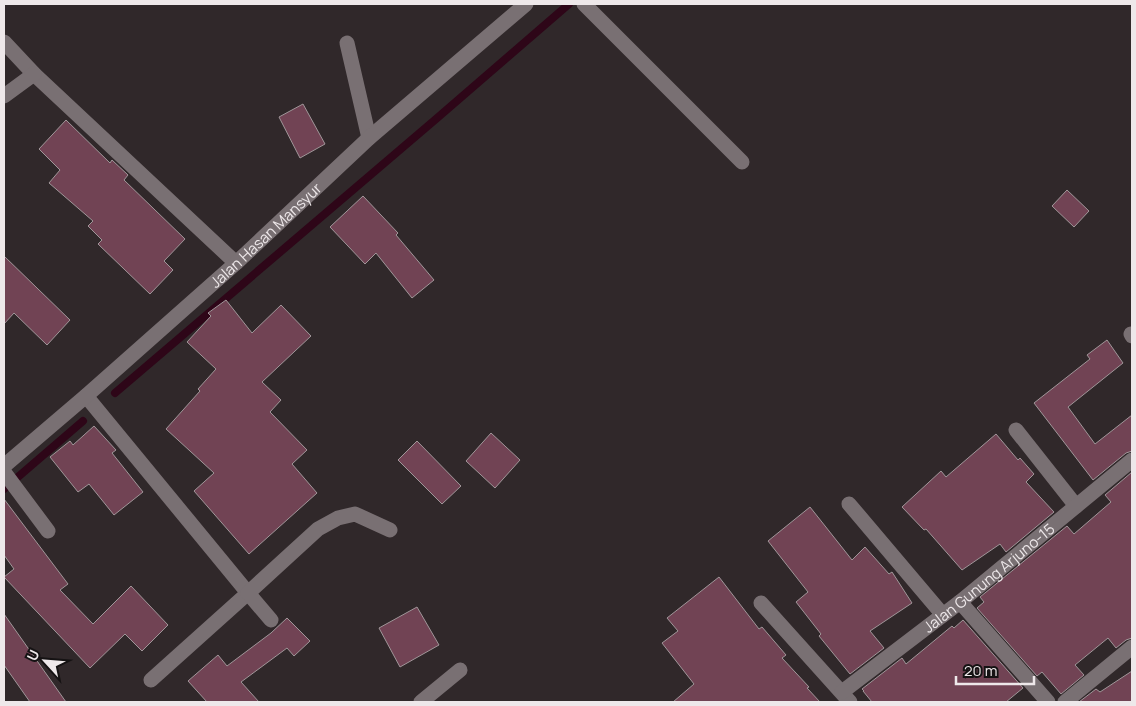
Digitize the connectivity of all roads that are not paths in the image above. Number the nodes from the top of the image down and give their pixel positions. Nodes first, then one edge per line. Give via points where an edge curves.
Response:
1 (526, 4) edge
2 (584, 4) edge
3 (4, 42) edge
4 (347, 43) dead end
5 (34, 74) junction
6 (4, 96) edge
7 (369, 138) junction
8 (742, 162) dead end
9 (236, 263) junction
10 (86, 396) junction
11 (1016, 430) dead end
12 (1132, 460) edge
13 (4, 466) edge
14 (4, 472) edge
15 (848, 504) dead end
16 (1076, 506) junction
17 (390, 530) dead end
18 (48, 531) dead end
19 (248, 592) junction
20 (960, 602) junction
21 (761, 603) dead end
22 (943, 615) junction
23 (271, 620) dead end
24 (1132, 646) edge
25 (460, 670) dead end
26 (151, 680) dead end
27 (846, 697) edge
28 (421, 702) edge
29 (1048, 702) edge
30 (1065, 702) edge

1 - 7 street, Jalan Hasan Mansyur
2 - 8 street
3 - 5 street
4 - 7 street
5 - 6 street
5 - 9 street
7 - 9 street, Jalan Hasan Mansyur
9 - 10 street, Jalan Hasan Mansyur
10 - 13 street, Jalan Hasan Mansyur
10 - 19 street
11 - 16 street
12 - 16 street, Jalan Gunung Arjuno-15
14 - 18 street
15 - 22 street
16 - 20 street, Jalan Gunung Arjuno-15
17 - 19 street via 355,514 338,518 318,529
19 - 23 street
19 - 26 street
20 - 22 street, Jalan Gunung Arjuno-15
20 - 29 street
21 - 27 street
22 - 27 street, Jalan Gunung Arjuno-15
24 - 30 street
25 - 28 street

